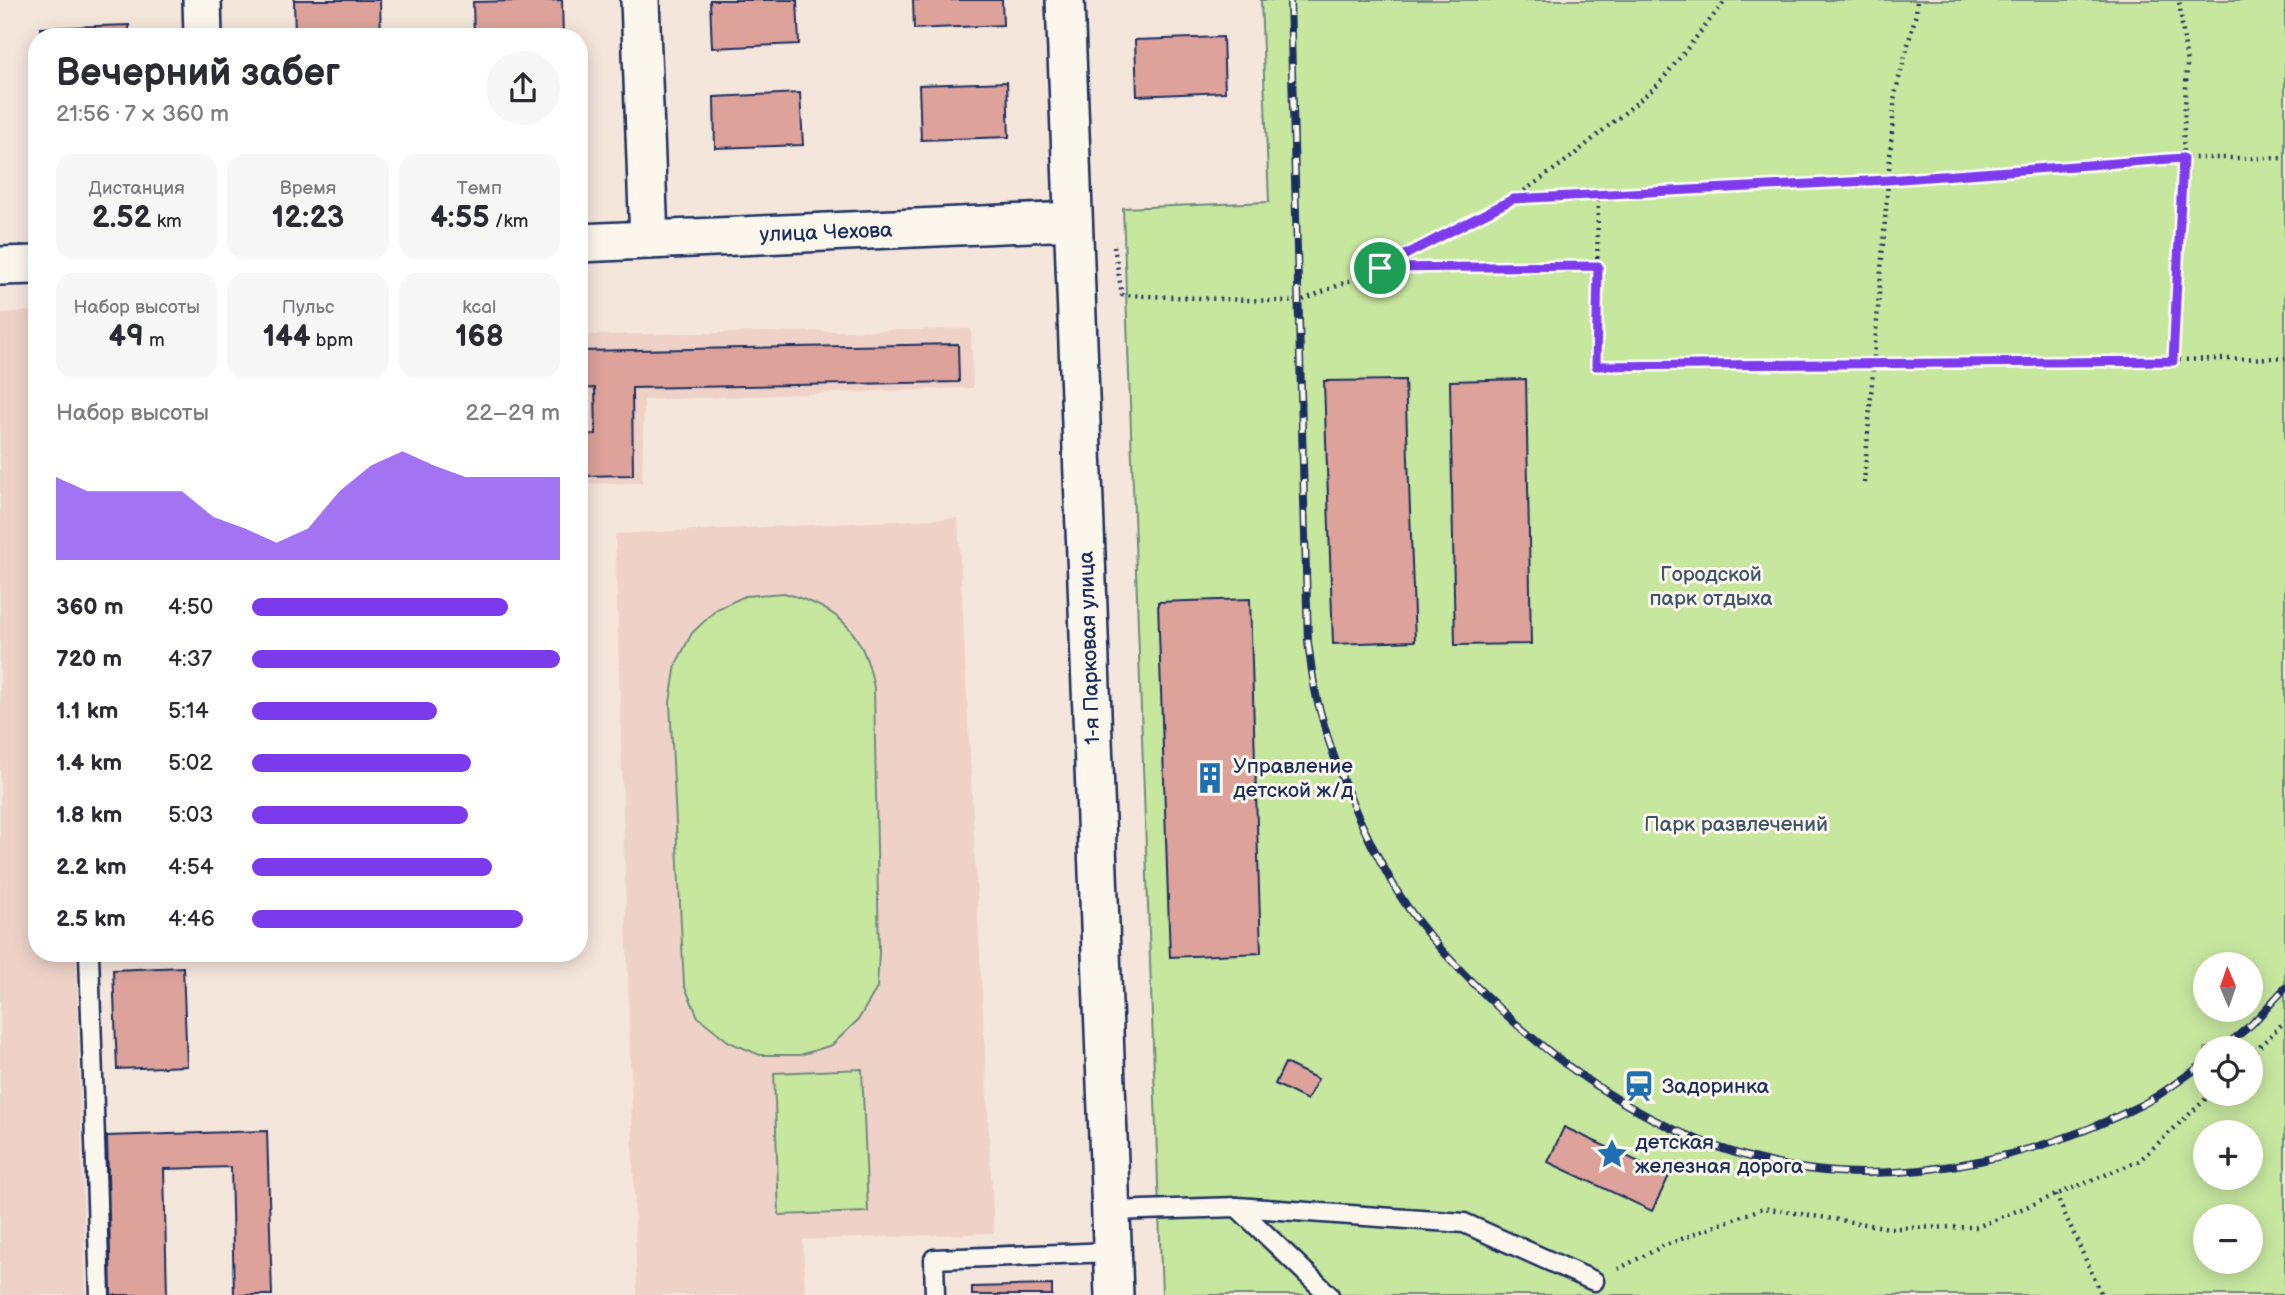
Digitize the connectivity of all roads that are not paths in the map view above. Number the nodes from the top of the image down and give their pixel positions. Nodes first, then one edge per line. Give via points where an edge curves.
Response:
1 (202, 0) edge
2 (640, 0) edge
3 (1065, 0) edge
4 (203, 28) edge
5 (1073, 221) junction
6 (649, 240) junction
7 (588, 243) edge
8 (28, 265) edge
9 (0, 267) edge
10 (89, 962) edge
11 (1237, 1207) junction
12 (1111, 1211) junction
13 (1112, 1252) junction
14 (1594, 1281) road end
15 (100, 1295) edge
16 (935, 1295) edge
17 (1114, 1295) edge
18 (1329, 1295) edge

1 - 4 street
2 - 6 street
3 - 5 street, 1-я Парковая улица
5 - 6 street, улица Чехова
5 - 12 street, 1-я Парковая улица
6 - 7 street, улица Чехова
8 - 9 street
10 - 15 lane
11 - 12 lane
11 - 14 lane via 1464,1223
11 - 18 lane
12 - 13 street, 1-я Парковая улица
13 - 16 lane via 934,1259
13 - 17 street, 1-я Парковая улица

